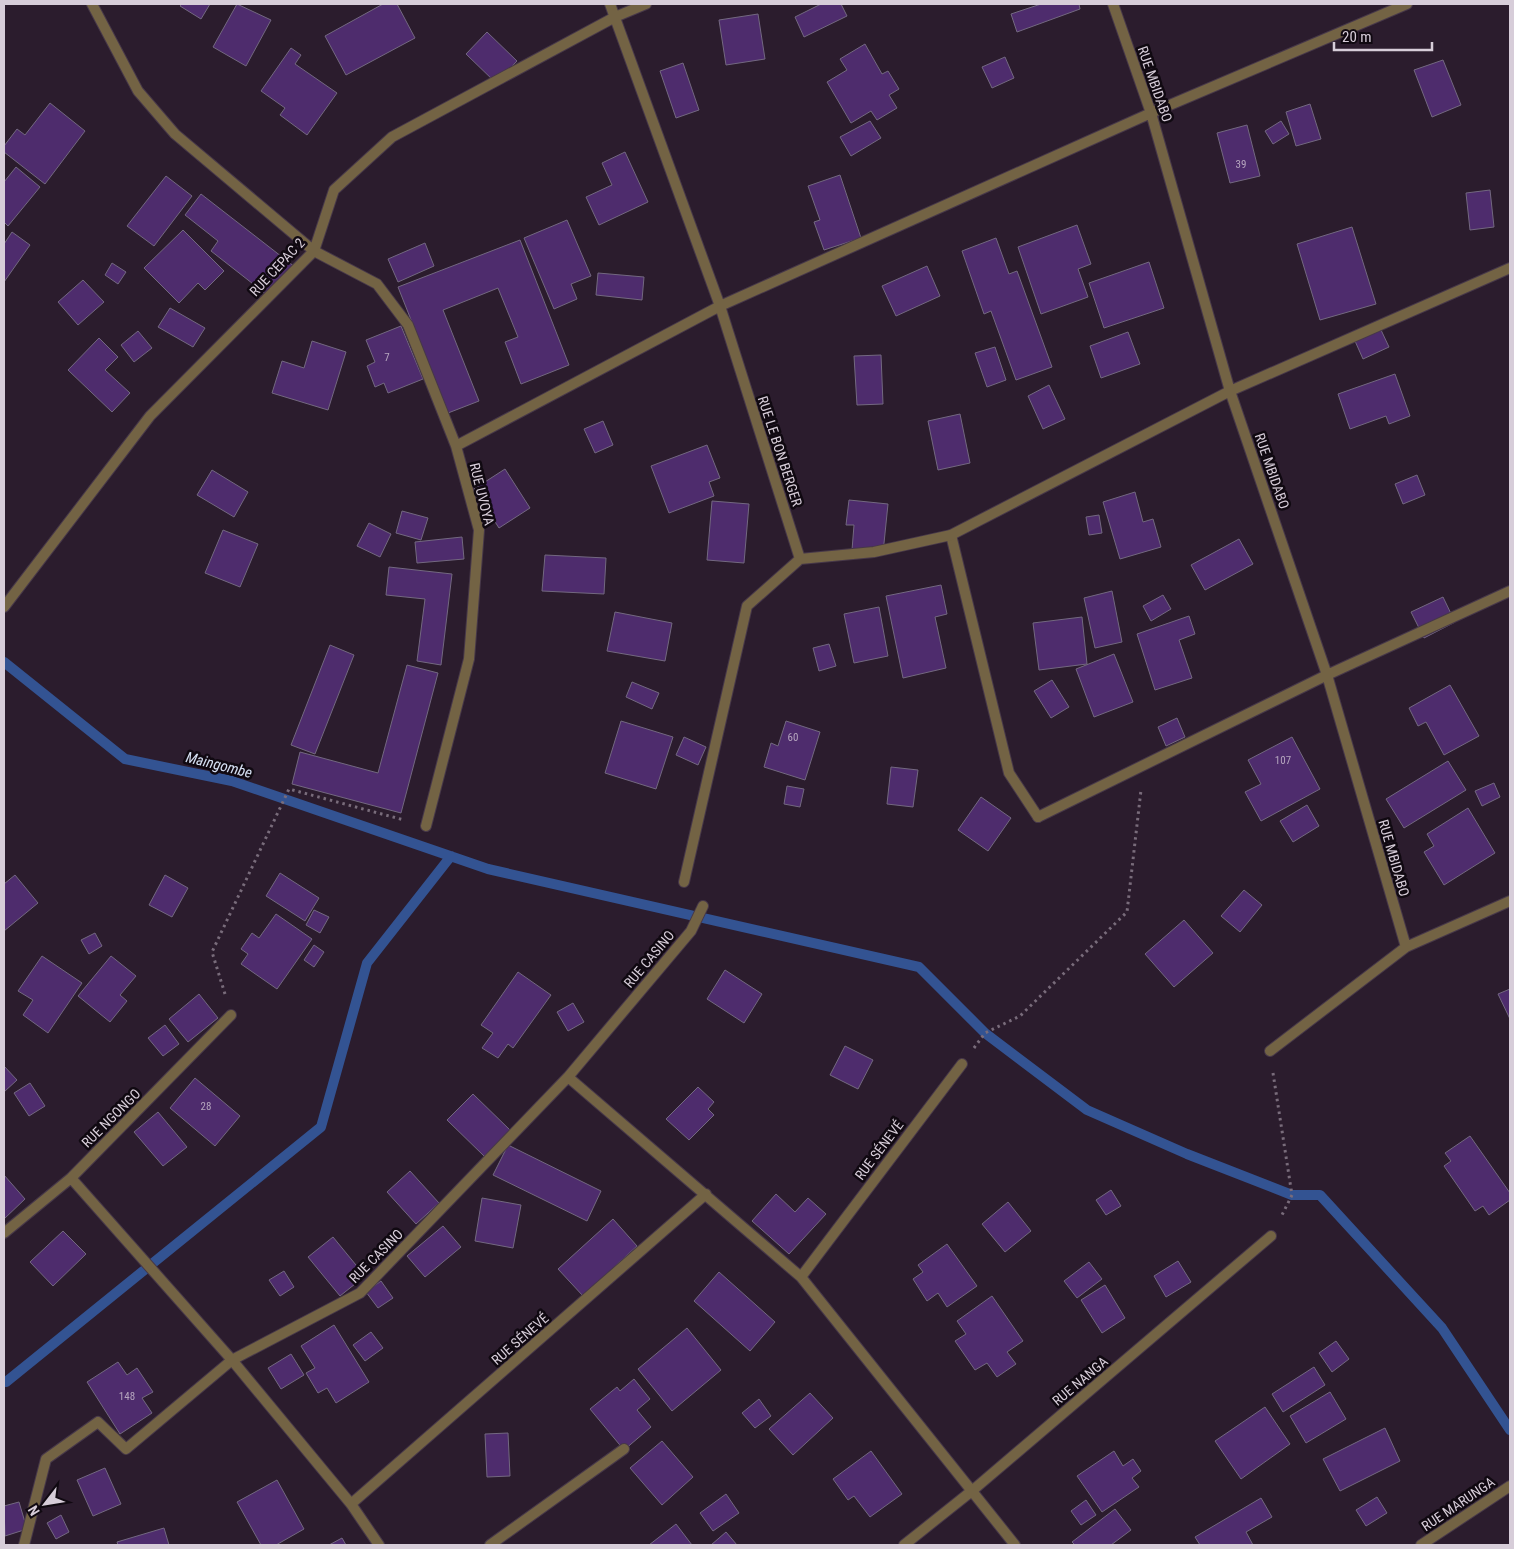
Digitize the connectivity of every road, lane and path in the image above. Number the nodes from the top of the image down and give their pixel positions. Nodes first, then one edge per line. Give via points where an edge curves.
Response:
1 (92, 4) edge
2 (610, 4) edge
3 (646, 4) edge
4 (1113, 4) edge
5 (1406, 4) edge
6 (616, 18) junction
7 (1151, 113) junction
8 (314, 251) junction
9 (1510, 268) edge
10 (720, 306) junction
11 (1230, 391) junction
12 (456, 446) junction
13 (951, 535) junction
14 (800, 559) junction
15 (1510, 591) edge
16 (4, 607) edge
17 (1327, 675) junction
18 (1144, 765) junction
19 (426, 826) joint
20 (684, 882) dead end
21 (1510, 901) edge
22 (703, 906) dead end
23 (1406, 947) junction
24 (231, 1015) joint
25 (1270, 1051) joint
26 (962, 1064) joint
27 (568, 1077) junction
28 (71, 1178) junction
29 (706, 1194) junction
30 (4, 1233) edge
31 (1271, 1236) joint
32 (801, 1277) junction
33 (232, 1360) junction
34 (624, 1449) dead end
35 (1510, 1486) edge
36 (973, 1490) junction
37 (351, 1504) junction
38 (24, 1545) edge
39 (379, 1545) edge
40 (490, 1545) edge
41 (904, 1545) edge
42 (1015, 1545) edge
43 (1421, 1545) edge

1 - 8 street, RUE UVOYA via 138,91 175,134
2 - 6 street, RUE LE BON BERGER
3 - 6 street, RUE CEPAC 2
4 - 7 street, RUE MBIDABO
5 - 7 street
6 - 8 street, RUE CEPAC 2 via 392,138 334,190
6 - 10 street, RUE LE BON BERGER
7 - 10 street
7 - 11 street, RUE MBIDABO
8 - 12 street, RUE UVOYA via 377,284 408,325
8 - 16 street, RUE CEPAC 2 via 150,416
9 - 11 street
10 - 12 street
10 - 14 street, RUE LE BON BERGER
11 - 13 street
11 - 17 street, RUE MBIDABO
12 - 19 street, RUE UVOYA via 479,530 469,660
13 - 14 street via 874,552
13 - 18 street via 1009,772 1038,817
14 - 20 street via 747,606
15 - 17 street
17 - 18 street
17 - 23 street, RUE MBIDABO
18 - 26 path via 1127,912 1020,1016 985,1033
19 - 24 path via 289,789 212,952
21 - 23 street
22 - 27 street, RUE CASINO via 691,931
23 - 25 street
24 - 28 street, RUE NGONGO
25 - 31 path via 1292,1195
26 - 32 street, RUE SÉNEVÉ
27 - 29 street
27 - 33 street, RUE CASINO via 360,1293
28 - 30 street, RUE NGONGO
28 - 33 street
29 - 32 street
29 - 37 street, RUE SÉNEVÉ
31 - 36 street, RUE NANGA
32 - 36 street
33 - 37 street
33 - 38 street, RUE CASINO via 126,1449 98,1422 46,1459
34 - 40 street
35 - 43 street, RUE MARUNGA
36 - 41 street, RUE NANGA
36 - 42 street
37 - 39 street

